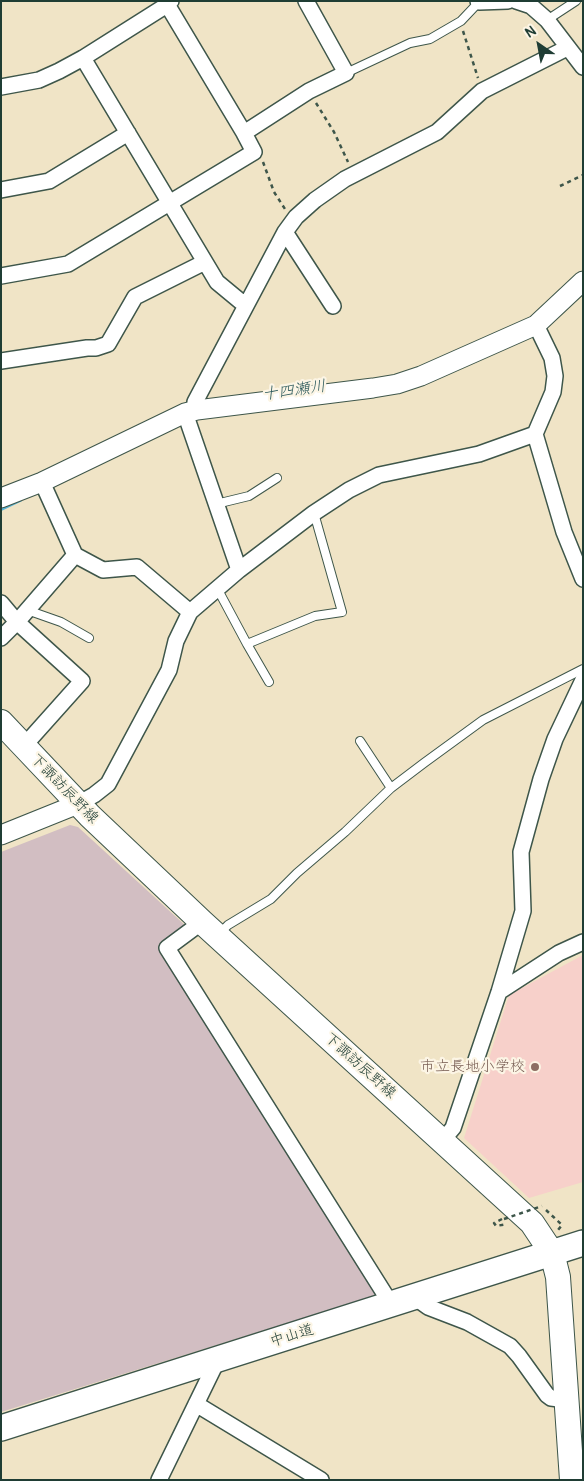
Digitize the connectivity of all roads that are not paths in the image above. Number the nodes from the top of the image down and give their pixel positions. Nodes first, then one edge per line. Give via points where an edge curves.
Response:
1 (306, 1) edge
2 (508, 1) edge
3 (516, 1) edge
4 (576, 1) edge
5 (481, 2) edge
6 (168, 3) edge
7 (547, 20) junction
8 (567, 48) junction
9 (83, 58) junction
10 (583, 67) edge
11 (346, 73) junction
12 (1, 87) edge
13 (128, 133) junction
14 (244, 133) junction
15 (1, 190) edge
16 (170, 203) junction
17 (289, 226) junction
18 (205, 262) junction
19 (1, 276) edge
20 (583, 281) edge
21 (246, 306) junction
22 (333, 306) dead end
23 (536, 325) junction
24 (1, 361) edge
25 (191, 412) junction
26 (535, 434) junction
27 (277, 478) dead end
28 (42, 482) junction
29 (1, 498) edge
30 (216, 504) junction
31 (314, 513) junction
32 (75, 555) junction
33 (239, 570) junction
34 (583, 579) edge
35 (217, 588) junction
36 (1, 603) edge
37 (27, 610) junction
38 (190, 612) junction
39 (17, 622) junction
40 (1, 638) edge
41 (89, 638) dead end
42 (247, 644) junction
43 (583, 668) edge
44 (583, 680) edge
45 (269, 682) dead end
46 (1, 722) edge
47 (360, 742) dead end
48 (23, 747) junction
49 (391, 788) junction
50 (78, 804) junction
51 (1, 835) edge
52 (210, 929) junction
53 (583, 942) edge
54 (499, 992) junction
55 (442, 1141) junction
56 (554, 1242) junction
57 (583, 1243) edge
58 (402, 1301) junction
59 (218, 1359) junction
60 (567, 1400) junction
61 (196, 1404) junction
62 (1, 1428) edge
63 (159, 1480) edge
64 (321, 1480) edge
65 (572, 1480) edge

1 - 11 street
2 - 5 street
3 - 7 street via 531,6
4 - 7 lane
5 - 11 lane via 460,21 430,39 410,43
6 - 9 street
6 - 14 street
7 - 8 street
8 - 10 street
8 - 17 street via 482,92 437,132 344,179 315,200
9 - 12 street via 39,80
9 - 13 street
11 - 14 street via 309,91
13 - 15 street via 49,181
13 - 16 street
14 - 16 street via 254,152
16 - 18 street
16 - 19 street via 68,264
17 - 21 street
17 - 22 street
18 - 21 street via 217,282
18 - 24 street via 135,297 108,344
20 - 23 street
21 - 25 street
23 - 25 street via 397,384
23 - 26 street via 552,358 555,376 553,392
25 - 28 street
25 - 30 street
26 - 31 street via 479,454 379,476 349,490
26 - 34 street via 564,532
27 - 30 lane via 249,496
28 - 29 street
28 - 32 street
30 - 33 street
31 - 33 street
31 - 42 lane via 342,612 315,616
32 - 37 street
32 - 38 street via 103,570 137,566
33 - 35 street
35 - 38 street
35 - 42 lane
36 - 39 street
37 - 39 street
37 - 41 lane via 61,622
38 - 50 street via 176,641 169,670 108,784
39 - 40 street
39 - 48 street via 82,681
42 - 45 lane
43 - 49 lane via 483,720
44 - 54 street via 554,739 521,852 523,911
46 - 48 main road, 下諏訪辰野線
47 - 49 lane
48 - 50 main road, 下諏訪辰野線
49 - 52 lane via 271,899 228,925
50 - 51 street
50 - 52 main road, 下諏訪辰野線
52 - 55 main road, 下諏訪辰野線
52 - 58 street via 168,948
53 - 54 street via 559,953
54 - 55 street via 453,1128
55 - 56 main road, 下諏訪辰野線
56 - 57 highway, 中山道
56 - 58 highway, 中山道
56 - 60 main road, 下諏訪辰野線
58 - 59 highway, 中山道
58 - 60 street via 428,1306 467,1322 510,1346 547,1395
59 - 61 street
59 - 62 highway, 中山道
60 - 65 main road, 下諏訪辰野線
61 - 63 street
61 - 64 street

